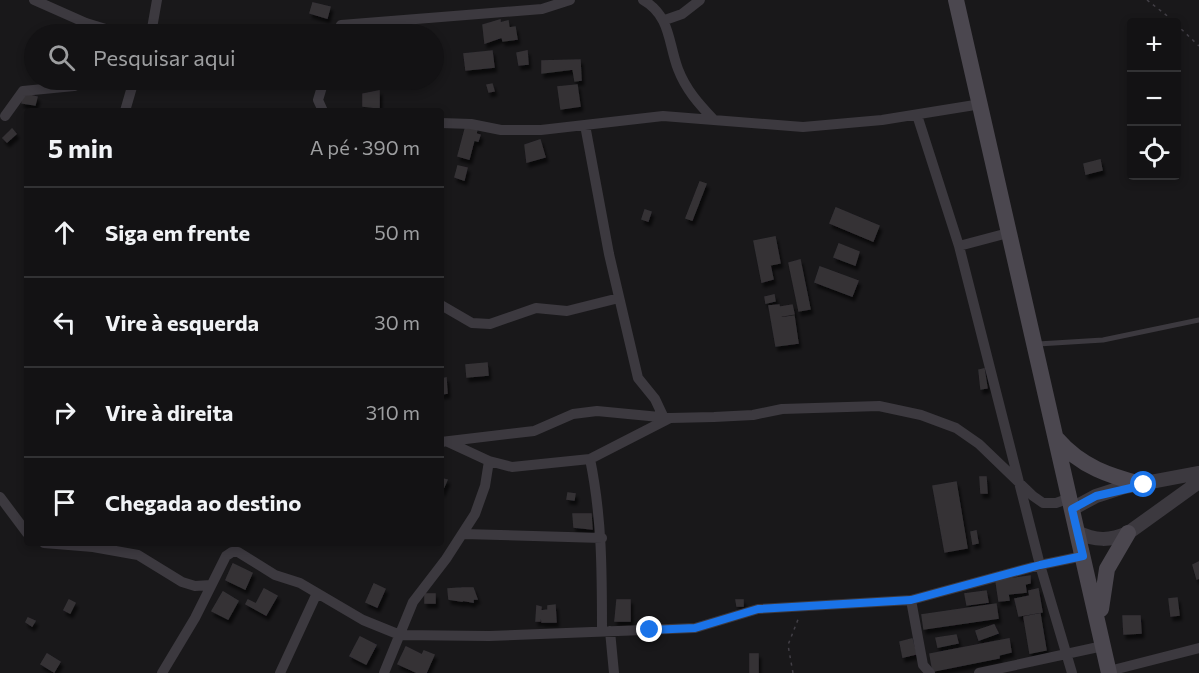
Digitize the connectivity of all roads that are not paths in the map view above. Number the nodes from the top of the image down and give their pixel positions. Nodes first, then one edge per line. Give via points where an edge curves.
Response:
1 (34, 0) edge
2 (157, 0) edge
3 (570, 0) edge
4 (644, 0) edge
5 (700, 0) edge
6 (956, 0) edge
7 (665, 20) junction
8 (89, 24) edge
9 (153, 24) edge
10 (365, 24) edge
11 (33, 90) edge
12 (131, 90) edge
13 (321, 90) edge
14 (981, 104) junction
15 (125, 108) edge
16 (322, 108) edge
17 (917, 115) junction
18 (5, 116) dead end
19 (713, 119) junction
20 (444, 123) edge
21 (585, 125) junction
22 (1008, 233) junction
23 (959, 246) junction
24 (619, 298) junction
25 (444, 307) edge
26 (1199, 320) edge
27 (1034, 344) junction
28 (667, 417) junction
29 (1057, 439) junction
30 (444, 442) edge
31 (444, 442) edge
32 (590, 459) junction
33 (489, 462) junction
34 (1199, 473) edge
35 (1199, 482) edge
36 (1021, 485) junction
37 (1144, 485) junction
38 (0, 497) edge
39 (1071, 504) junction
40 (24, 529) edge
41 (1077, 532) junction
42 (1128, 532) junction
43 (463, 534) junction
44 (602, 538) junction
45 (81, 546) edge
46 (235, 547) edge
47 (1083, 556) junction
48 (1040, 565) junction
49 (211, 585) junction
50 (317, 593) junction
51 (911, 600) junction
52 (606, 631) junction
53 (400, 635) junction
54 (1102, 639) junction
55 (1199, 648) edge
56 (1066, 656) junction
57 (1109, 672) edge
58 (162, 673) edge
59 (280, 673) edge
60 (384, 673) edge
61 (614, 673) edge
62 (930, 673) edge
63 (979, 673) edge
64 (1072, 673) edge

1 - 8 street
2 - 9 street
3 - 10 street via 542,9
4 - 7 street
5 - 7 street via 682,14
6 - 14 main road
7 - 19 street via 678,69 691,96
11 - 18 street via 23,91
12 - 15 street
13 - 16 street via 318,100
14 - 17 street
14 - 22 main road
17 - 19 street via 803,127
17 - 23 street
19 - 21 street via 663,116
20 - 21 street via 501,130
21 - 24 street
22 - 23 street
22 - 27 main road
23 - 36 street
24 - 25 street via 567,311 536,308 490,324 472,322
24 - 28 street via 638,378
26 - 27 lane via 1103,340
27 - 29 main road
28 - 30 street via 597,411 573,414 534,431
28 - 32 street
28 - 36 street via 879,406 956,428 979,444
29 - 37 main road via 1083,463
29 - 39 main road
31 - 33 street
32 - 33 street via 512,467
32 - 44 street
33 - 43 street via 480,504
34 - 37 street
35 - 42 street
36 - 39 street via 1044,503
36 - 48 street
37 - 39 street
38 - 40 street
39 - 41 main road
41 - 42 street via 1103,539
41 - 47 main road
42 - 54 main road via 1102,586
43 - 44 street
43 - 53 street via 413,602
44 - 52 street
45 - 49 street via 138,555 182,582
46 - 49 street
46 - 50 street via 275,575
47 - 48 street
47 - 54 main road
48 - 51 street
48 - 56 street
49 - 58 street
50 - 53 street via 363,620
50 - 59 street
51 - 52 street via 758,609 695,628
51 - 62 street via 923,665
52 - 53 street
52 - 61 street
53 - 60 street
54 - 56 street
54 - 57 main road
55 - 57 street
56 - 63 street
56 - 64 street

